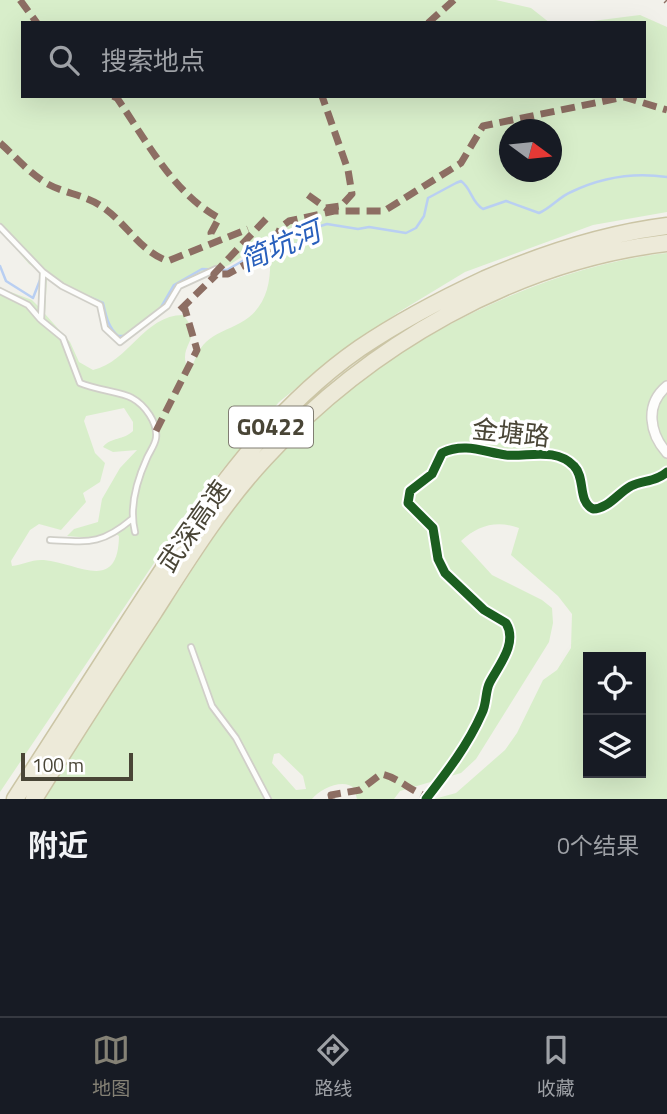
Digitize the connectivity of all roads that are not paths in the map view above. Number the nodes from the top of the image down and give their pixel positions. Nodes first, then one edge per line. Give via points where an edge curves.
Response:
1 (667, 226) edge
2 (0, 227) edge
3 (667, 243) edge
4 (216, 270) dead end
5 (43, 272) junction
6 (0, 291) edge
7 (41, 320) junction
8 (667, 386) edge
9 (667, 453) edge
10 (667, 472) edge
11 (132, 519) junction
12 (135, 532) dead end
13 (50, 540) dead end
14 (191, 647) dead end
15 (15, 799) edge
16 (34, 799) edge
17 (268, 799) edge
18 (426, 799) edge

1 - 15 highway, 武深高速 / G0422 via 539,256 436,301 359,349 312,388 268,430 170,558
2 - 5 lane
3 - 16 highway, 武深高速 / G0422 via 595,258 478,300 385,351 301,421 210,527
4 - 5 lane via 179,286 167,306 120,342 105,328 100,305
5 - 7 lane
6 - 7 lane via 28,305
7 - 11 lane via 63,338 80,383 130,396 144,405 153,421 156,441 141,471
8 - 9 street via 656,400 652,423
10 - 18 street, 金塘路 via 593,509 586,504 577,470 568,461 538,453 506,455 481,448 459,449 440,455 432,474 410,491 408,503 433,528 445,573 510,631 509,645 488,684 480,718 451,768
11 - 12 lane
11 - 13 lane via 113,536 93,543
14 - 17 lane via 212,706 236,738

